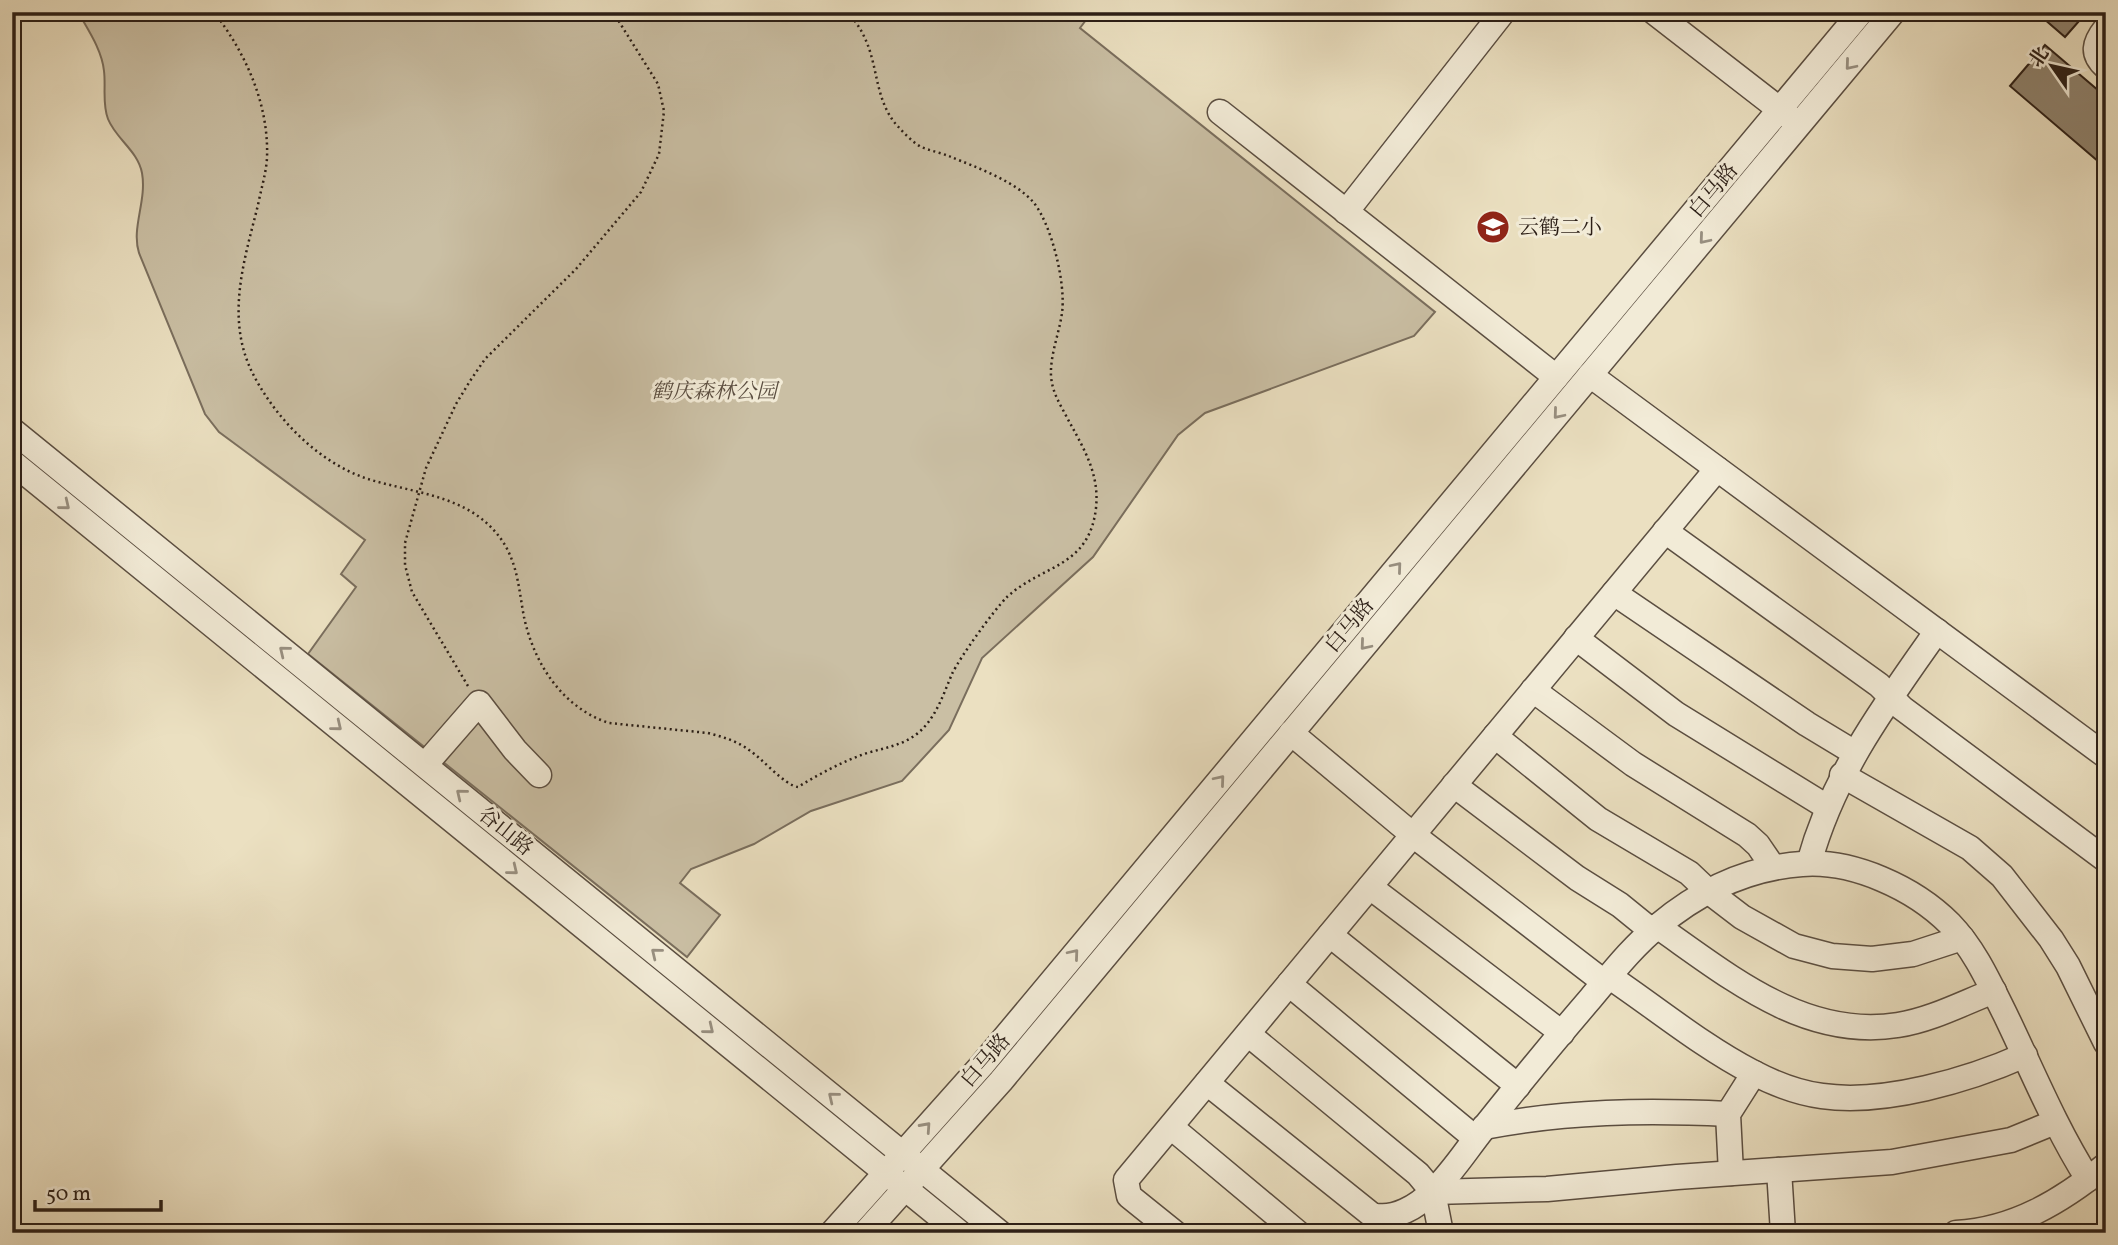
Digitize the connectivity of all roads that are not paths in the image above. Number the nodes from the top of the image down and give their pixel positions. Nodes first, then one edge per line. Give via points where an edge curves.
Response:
1 (1503, 12) edge
2 (1654, 12) edge
3 (1861, 12) edge
4 (1893, 12) edge
5 (2106, 29) edge
6 (2106, 67) edge
7 (1780, 109) junction
8 (1220, 112) dead end
9 (1800, 125) junction
10 (1346, 212) junction
11 (1591, 375) junction
12 (1556, 377) junction
13 (12, 430) edge
14 (12, 462) edge
15 (1717, 469) junction
16 (1665, 531) junction
17 (1614, 593) junction
18 (1937, 631) junction
19 (1576, 638) junction
20 (1533, 690) junction
21 (1891, 697) junction
22 (1291, 733) junction
23 (1495, 736) junction
24 (1855, 753) junction
25 (2106, 756) edge
26 (425, 765) junction
27 (539, 775) dead end
28 (1842, 775) junction
29 (1454, 785) junction
30 (1827, 807) junction
31 (1413, 835) junction
32 (2106, 860) edge
33 (1809, 863) junction
34 (1773, 867) junction
35 (1370, 887) junction
36 (1708, 891) junction
37 (1655, 928) junction
38 (1330, 935) junction
39 (1962, 938) junction
40 (1607, 979) junction
41 (1289, 984) junction
42 (1994, 991) junction
43 (1562, 1032) junction
44 (1248, 1034) junction
45 (2106, 1043) edge
46 (2025, 1055) junction
47 (1754, 1073) junction
48 (1207, 1083) junction
49 (1518, 1086) junction
50 (1728, 1114) junction
51 (2055, 1122) junction
52 (1171, 1127) junction
53 (1480, 1133) junction
54 (902, 1154) junction
55 (922, 1170) junction
56 (1779, 1170) junction
57 (886, 1172) junction
58 (2097, 1172) edge
59 (1731, 1173) junction
60 (905, 1188) junction
61 (1433, 1192) junction
62 (832, 1233) edge
63 (865, 1233) edge
64 (960, 1233) edge
65 (1000, 1233) edge
66 (1175, 1233) edge
67 (1298, 1233) edge
68 (1441, 1233) edge
69 (1783, 1233) edge
70 (1956, 1233) edge

1 - 10 street
2 - 7 street
3 - 7 street, 白马路
4 -> 9 street, 白马路
5 - 6 street via 2095,48
7 - 9 street
7 - 12 street, 白马路
8 - 10 street
9 -> 11 street, 白马路
10 - 12 street
11 - 15 street
11 -> 22 street, 白马路
54 -> 12 street, 白马路 via 982,1065
26 -> 13 street, 谷山路
14 -> 57 street, 谷山路
15 - 16 street
15 - 18 street
16 - 17 street
16 - 21 street
17 - 19 street
17 - 24 street
18 - 21 street
18 - 25 street
19 - 20 street
19 - 30 street via 1676,714
20 - 23 street
20 - 34 street via 1633,764 1747,835
21 - 24 street
21 - 32 street
22 - 31 street
22 - 55 street, 白马路
23 - 29 street
23 - 36 street via 1598,819 1689,873
24 - 28 street
26 - 27 street via 479,703
54 -> 26 street, 谷山路
28 - 30 street
28 - 45 street via 1970,848 2001,876 2068,966
29 - 31 street
29 - 37 street via 1577,878
30 - 33 street
31 - 35 street
31 - 40 street
33 - 34 street
33 - 39 street via 1862,870 1920,900
34 - 36 street
35 - 38 street
35 - 43 street
36 - 37 street
36 - 39 street via 1767,933 1832,956 1892,957
37 - 40 street
37 - 42 street via 1761,997 1843,1025 1882,1027 1914,1022
38 - 41 street
38 - 49 street
39 - 42 street
40 - 43 street
40 - 47 street
41 - 44 street
41 - 53 street
42 - 46 street
43 - 49 street
44 - 48 street
44 - 61 street via 1418,1174
46 - 47 street via 1948,1083 1853,1098 1819,1096
46 - 51 street
47 - 50 street
48 - 52 street
48 - 61 street via 1372,1215 1393,1216
49 - 53 street
50 - 53 street via 1589,1113
50 - 59 street
51 - 56 street via 2011,1140 1892,1162
51 - 58 street via 2064,1141
52 - 66 street via 1126,1180 1129,1196
52 - 67 street
53 - 61 street
54 - 55 street, 谷山路
54 - 57 street, 白马路
55 - 60 street, 白马路
55 - 65 street, 谷山路
56 - 59 street
56 - 69 street
57 - 60 street, 谷山路
57 - 62 street, 白马路
58 - 70 street via 2022,1219
59 - 61 street via 1547,1189
60 - 63 street, 白马路
60 - 64 street, 谷山路
61 - 68 street

